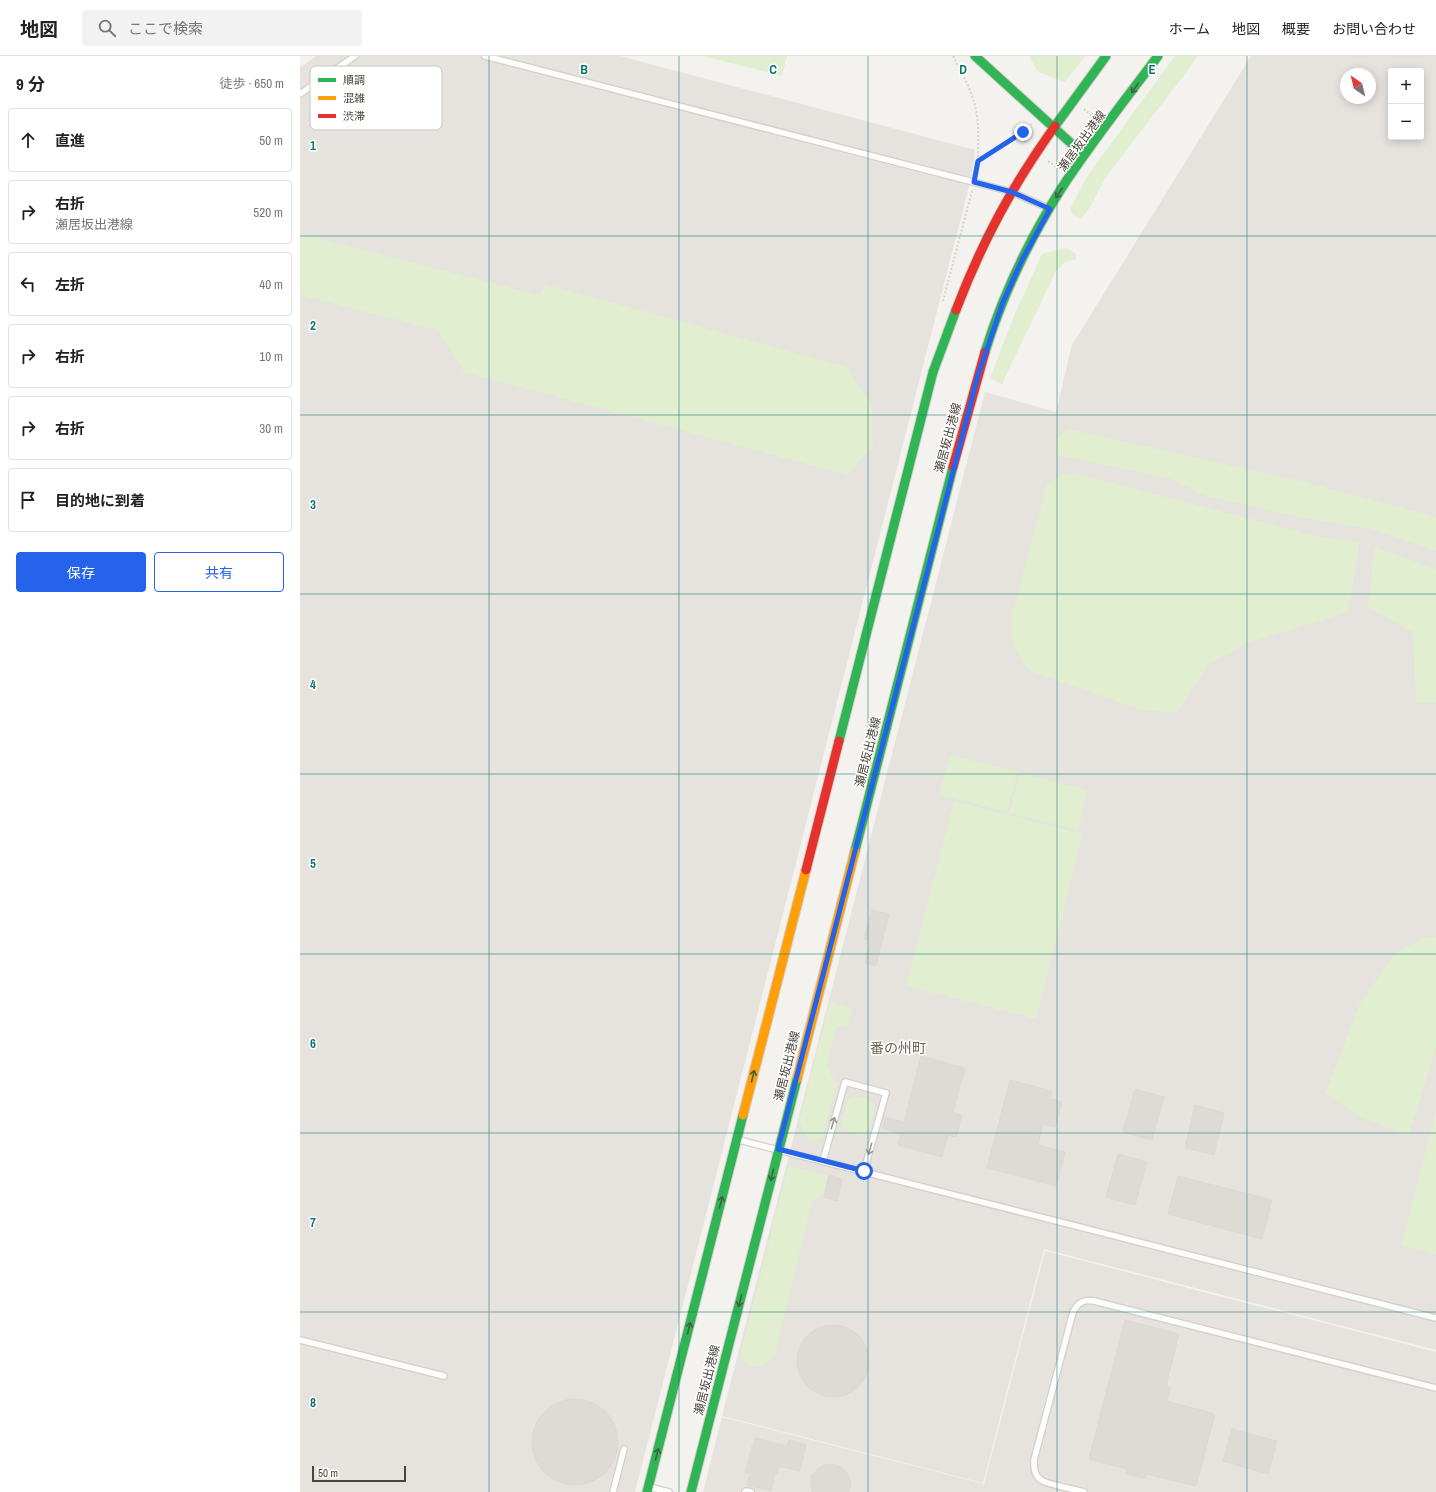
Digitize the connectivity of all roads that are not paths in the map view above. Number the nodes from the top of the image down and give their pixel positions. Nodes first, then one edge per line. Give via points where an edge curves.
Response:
1 (355, 56) edge
2 (485, 56) edge
3 (975, 56) edge
4 (1106, 56) edge
5 (1158, 56) edge
6 (341, 66) edge
7 (310, 87) edge
8 (300, 94) edge
9 (1054, 127) junction
10 (1084, 155) junction
11 (1012, 192) junction
12 (1050, 209) junction
13 (737, 1140) junction
14 (778, 1149) junction
15 (823, 1161) junction
16 (864, 1171) junction
17 (1436, 1318) edge
18 (300, 1340) edge
19 (444, 1376) dead end
20 (1436, 1388) edge
21 (624, 1450) dead end
22 (648, 1489) edge
23 (613, 1492) edge
24 (669, 1492) edge
25 (691, 1492) edge
26 (745, 1492) edge
27 (751, 1492) edge
28 (1084, 1492) edge

1 - 6 lane
2 - 11 lane
3 - 9 main road
4 - 9 main road
5 -> 10 main road, 瀬居坂出港線
7 - 8 lane
9 - 10 main road
9 - 11 main road
10 -> 12 main road, 瀬居坂出港線
11 - 12 lane
13 -> 11 main road via 933,372 973,267
12 - 14 main road, 瀬居坂出港線 via 1003,302 978,375
13 - 14 lane
22 -> 13 main road
14 - 15 lane
14 -> 25 main road, 瀬居坂出港線
15 - 16 lane
15 -> 16 lane via 845,1082 886,1093
16 - 17 lane
18 - 19 lane
20 - 28 lane via 1094,1301 1082,1301 1073,1312 1034,1468 1036,1475 1042,1480
21 - 23 lane
22 - 24 lane
26 - 27 lane

